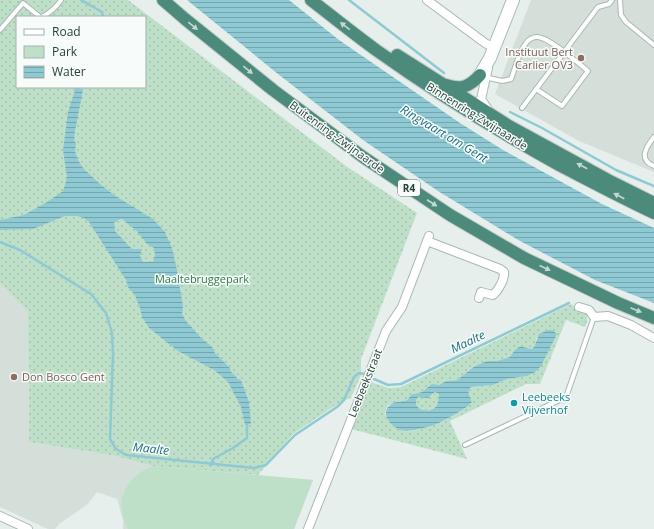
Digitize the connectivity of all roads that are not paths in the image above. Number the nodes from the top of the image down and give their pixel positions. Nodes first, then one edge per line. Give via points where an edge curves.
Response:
1 (61, 0) edge
2 (153, 0) edge
3 (311, 0) edge
4 (427, 0) edge
5 (513, 0) edge
6 (612, 0) edge
7 (620, 0) edge
8 (166, 3) edge
9 (40, 16) edge
10 (43, 16) edge
11 (0, 30) edge
12 (654, 45) edge
13 (376, 50) junction
14 (564, 51) junction
15 (492, 53) junction
16 (483, 76) junction
17 (441, 83) junction
18 (536, 89) junction
19 (522, 108) dead end
20 (492, 116) junction
21 (654, 137) edge
22 (654, 166) edge
23 (654, 203) edge
24 (654, 213) edge
25 (479, 298) dead end
26 (579, 307) dead end
27 (594, 317) junction
28 (654, 318) edge
29 (654, 338) edge
30 (465, 445) dead end
31 (0, 516) edge
32 (28, 529) edge
33 (308, 529) edge

1 - 10 lane via 54,9
2 - 8 highway, Buitenring-Zwijnaarde via 162,7
13 -> 3 highway, Binnenring-Zwijnaarde
4 - 15 street via 485,43
5 - 15 main road
6 - 14 lane via 609,4 598,7
7 - 12 lane via 620,15
8 -> 28 highway, Buitenring-Zwijnaarde / R4 via 273,90 362,157 450,215 524,258
9 - 11 lane via 23,3
13 - 17 highway via 393,52
24 -> 13 highway, Binnenring-Zwijnaarde via 511,138 426,85
14 - 16 lane via 543,38 532,38 524,46 511,79 502,81
14 - 18 lane
14 - 18 lane via 588,71 562,106
15 - 16 main road
16 - 17 highway via 460,88
16 - 20 street via 481,99
17 - 20 highway
18 - 19 lane
23 -> 20 highway
21 - 22 lane via 644,156 646,161
25 - 33 street, Leebeekstraat via 481,292 493,295 497,292 504,272 428,239 402,307 386,331
26 - 27 street via 589,310
27 - 29 street via 608,316
27 - 30 lane via 566,397
31 - 32 street

